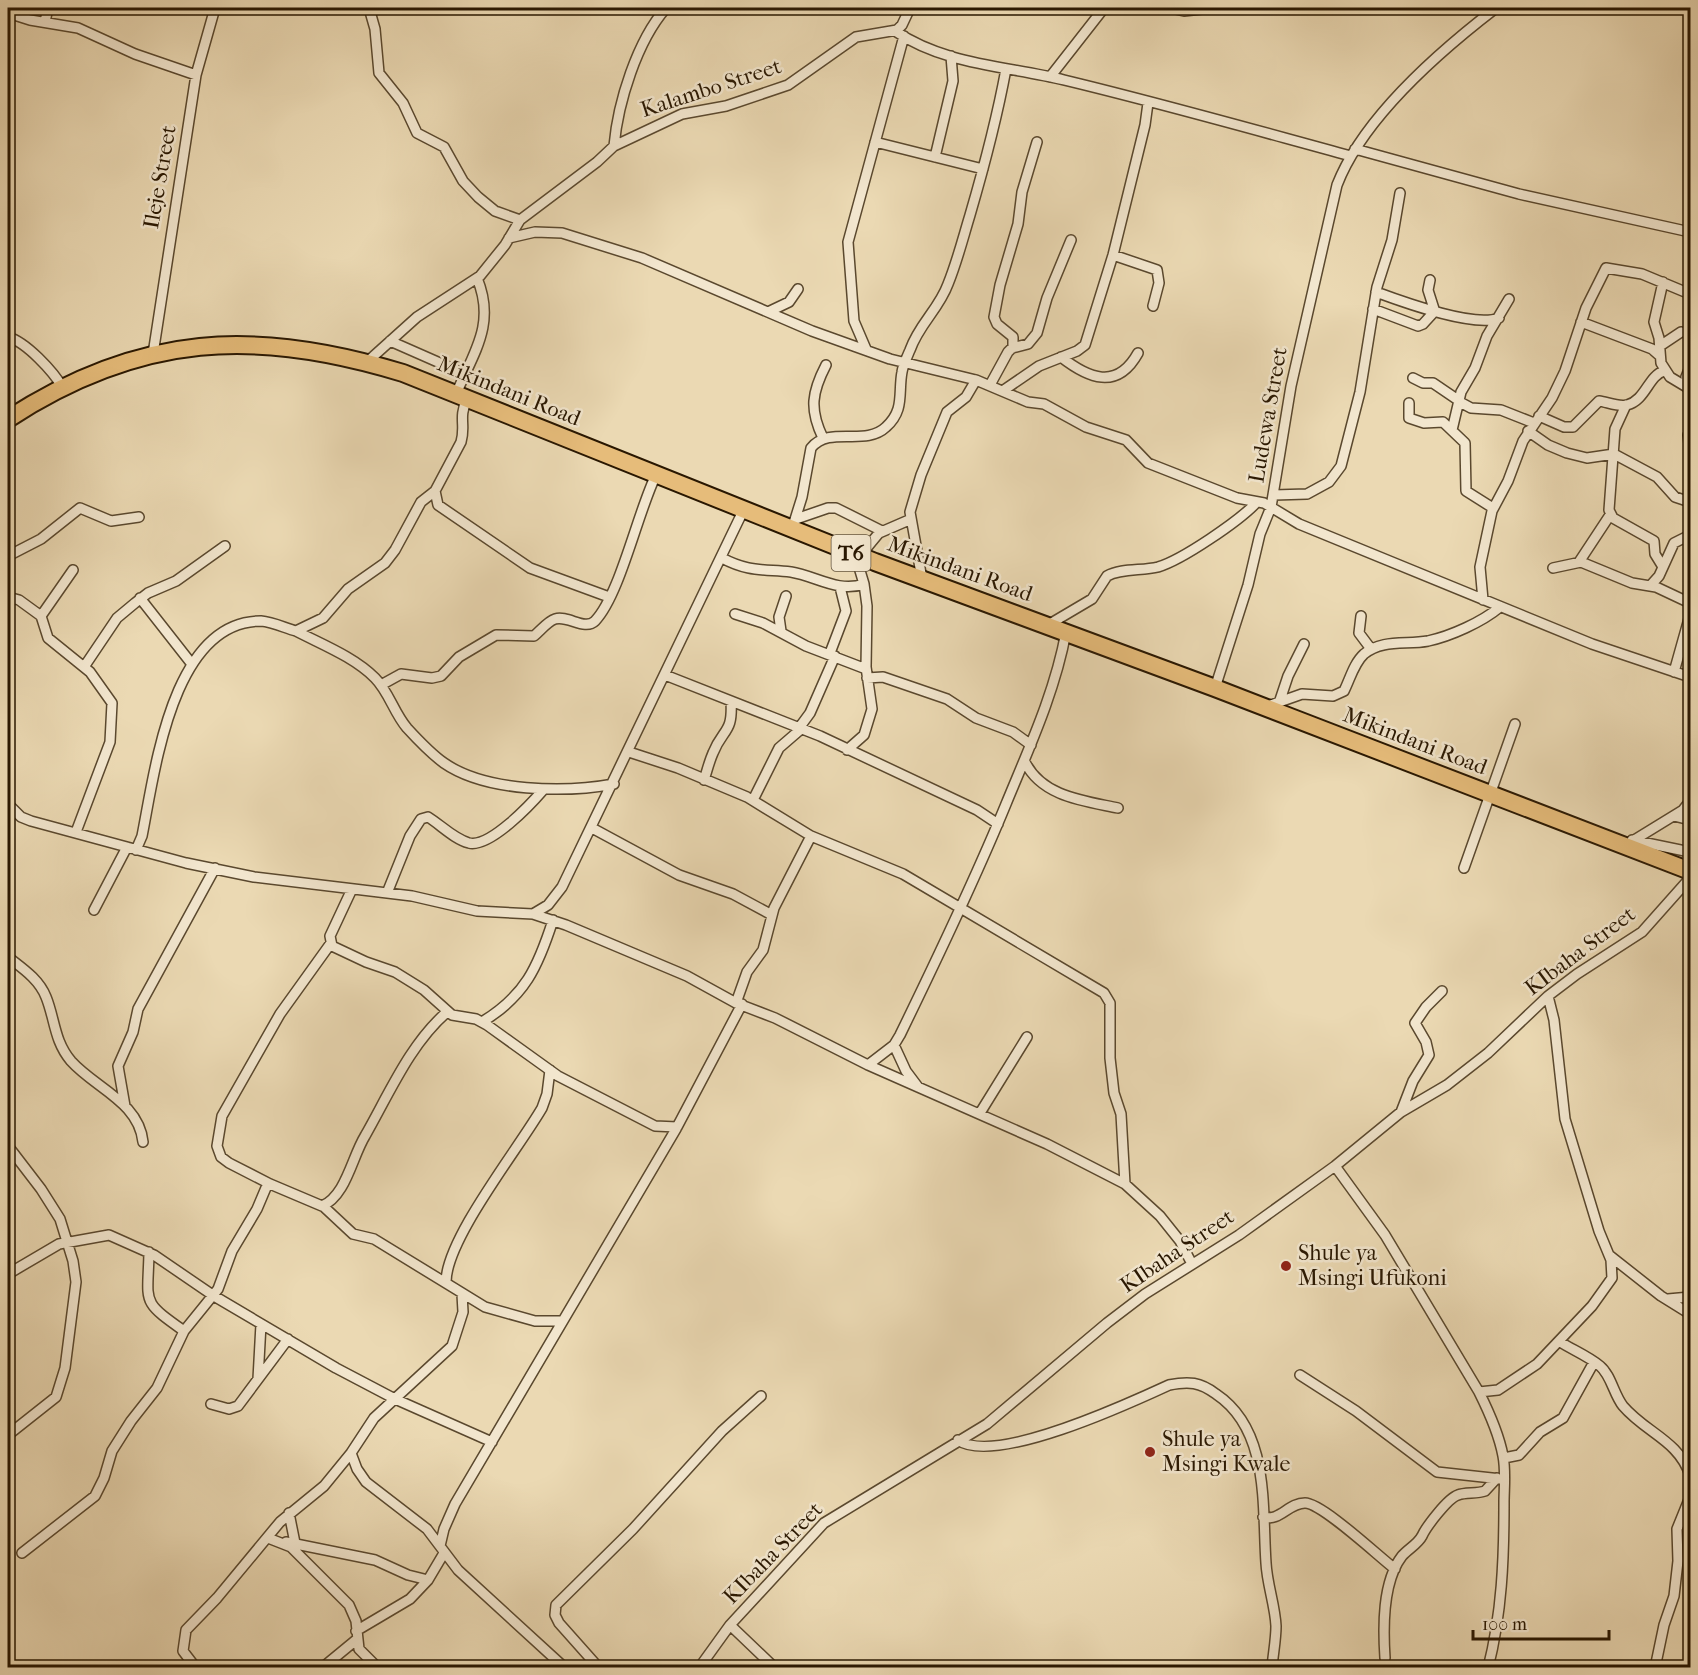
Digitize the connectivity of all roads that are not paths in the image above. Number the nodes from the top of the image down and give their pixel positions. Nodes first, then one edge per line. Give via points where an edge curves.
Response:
1 (48, 8) edge
2 (216, 8) edge
3 (369, 8) edge
4 (910, 8) edge
5 (1104, 8) edge
6 (1171, 8) edge
7 (1211, 8) edge
8 (1496, 8) edge
9 (663, 10) edge
10 (8, 13) edge
11 (45, 21) junction
12 (895, 31) junction
13 (904, 36) junction
14 (951, 56) junction
15 (1006, 69) junction
16 (196, 75) junction
17 (1050, 76) junction
18 (1148, 103) junction
19 (875, 142) junction
20 (1037, 142) dead end
21 (614, 146) junction
22 (1353, 152) junction
23 (935, 157) junction
24 (983, 169) junction
25 (1400, 194) dead end
26 (520, 220) junction
27 (1690, 232) edge
28 (509, 238) junction
29 (1071, 240) dead end
30 (1113, 255) junction
31 (477, 278) junction
32 (1430, 280) dead end
33 (1663, 282) junction
34 (798, 289) dead end
35 (1376, 292) junction
36 (1690, 294) edge
37 (1509, 299) dead end
38 (1407, 304) junction
39 (1153, 306) dead end
40 (1373, 309) junction
41 (768, 312) junction
42 (1435, 312) junction
43 (1498, 318) junction
44 (1398, 319) junction
45 (1581, 322) junction
46 (1681, 332) dead end
47 (8, 338) edge
48 (390, 341) junction
49 (1660, 346) junction
50 (1013, 348) junction
51 (866, 349) junction
52 (1138, 353) dead end
53 (153, 354) junction
54 (1660, 356) junction
55 (1060, 357) junction
56 (367, 362) junction
57 (906, 362) junction
58 (826, 365) dead end
59 (1690, 367) edge
60 (1664, 371) junction
61 (465, 374) junction
62 (1413, 378) dead end
63 (976, 380) junction
64 (990, 385) junction
65 (63, 388) junction
66 (1689, 388) edge
67 (1004, 390) junction
68 (462, 396) junction
69 (1458, 401) junction
70 (1409, 403) dead end
71 (1626, 405) junction
72 (8, 419) edge
73 (1534, 423) junction
74 (1452, 430) junction
75 (1688, 435) dead end
76 (823, 438) junction
77 (1690, 451) edge
78 (1614, 454) junction
79 (656, 474) junction
80 (435, 491) junction
81 (1274, 495) junction
82 (1690, 501) edge
83 (1256, 503) junction
84 (1271, 507) junction
85 (1493, 508) junction
86 (743, 511) junction
87 (1610, 515) junction
88 (139, 517) dead end
89 (909, 520) junction
90 (794, 524) junction
91 (882, 531) junction
92 (1690, 535) edge
93 (225, 546) dead end
94 (858, 555) junction
95 (8, 556) edge
96 (722, 558) junction
97 (1579, 562) junction
98 (1664, 567) junction
99 (1553, 568) dead end
100 (73, 570) dead end
101 (922, 579) junction
102 (864, 584) junction
103 (1650, 586) junction
104 (840, 587) junction
105 (786, 596) dead end
106 (8, 597) edge
107 (609, 597) junction
108 (140, 598) junction
109 (1483, 600) junction
110 (1690, 603) edge
111 (1500, 607) junction
112 (735, 614) dead end
113 (1361, 615) dead end
114 (1690, 615) edge
115 (41, 616) junction
116 (1048, 625) junction
117 (296, 631) junction
118 (781, 631) junction
119 (1066, 632) junction
120 (1304, 644) dead end
121 (1371, 650) junction
122 (832, 654) junction
123 (191, 663) junction
124 (84, 667) junction
125 (1674, 672) junction
126 (867, 674) junction
127 (665, 675) junction
128 (1690, 677) edge
129 (381, 685) junction
130 (1215, 687) junction
131 (731, 701) junction
132 (1272, 705) junction
133 (1515, 724) dead end
134 (800, 728) junction
135 (1031, 745) junction
136 (847, 750) junction
137 (629, 752) junction
138 (1025, 762) junction
139 (704, 780) junction
140 (614, 784) junction
141 (544, 789) junction
142 (1491, 793) junction
143 (753, 800) junction
144 (1690, 801) edge
145 (8, 804) edge
146 (1118, 808) dead end
147 (1674, 816) junction
148 (1690, 820) edge
149 (998, 824) junction
150 (592, 828) junction
151 (76, 832) junction
152 (811, 836) junction
153 (1629, 842) junction
154 (131, 848) junction
155 (1690, 852) edge
156 (215, 868) junction
157 (1464, 868) dead end
158 (1690, 871) edge
159 (1690, 878) edge
160 (352, 889) junction
161 (387, 892) junction
162 (961, 909) junction
163 (93, 910) dead end
164 (533, 914) junction
165 (772, 915) junction
166 (553, 920) junction
167 (331, 943) junction
168 (8, 957) edge
169 (1442, 991) dead end
170 (1548, 996) junction
171 (739, 1004) junction
172 (447, 1012) junction
173 (482, 1022) junction
174 (1027, 1037) dead end
175 (894, 1045) junction
176 (868, 1065) junction
177 (550, 1070) junction
178 (919, 1088) junction
179 (125, 1106) junction
180 (1401, 1112) junction
181 (980, 1113) junction
182 (677, 1127) junction
183 (143, 1142) dead end
184 (8, 1146) edge
185 (1335, 1166) junction
186 (268, 1183) junction
187 (1125, 1184) junction
188 (323, 1206) junction
189 (66, 1242) junction
190 (149, 1252) junction
191 (1609, 1255) junction
192 (1192, 1264) junction
193 (8, 1274) edge
194 (446, 1282) junction
195 (462, 1294) junction
196 (214, 1296) junction
197 (1690, 1297) edge
198 (1668, 1299) junction
199 (1690, 1314) edge
200 (561, 1321) junction
201 (261, 1324) junction
202 (184, 1331) junction
203 (288, 1340) junction
204 (1560, 1342) junction
205 (1594, 1362) junction
206 (1300, 1375) dead end
207 (258, 1379) junction
208 (1479, 1392) junction
209 (760, 1396) dead end
210 (395, 1399) junction
211 (211, 1404) dead end
212 (8, 1435) edge
213 (958, 1440) junction
214 (492, 1442) junction
215 (351, 1453) junction
216 (1504, 1458) junction
217 (1690, 1475) edge
218 (1500, 1479) junction
219 (1690, 1497) edge
220 (289, 1513) junction
221 (1263, 1517) junction
222 (268, 1538) junction
223 (283, 1542) junction
224 (296, 1543) junction
225 (442, 1549) junction
226 (22, 1553) dead end
227 (1395, 1569) junction
228 (428, 1580) junction
229 (730, 1625) junction
230 (356, 1635) junction
231 (1385, 1658) dead end
232 (196, 1668) edge
233 (322, 1668) edge
234 (378, 1668) edge
235 (565, 1668) edge
236 (599, 1668) edge
237 (699, 1668) edge
238 (775, 1668) edge
239 (1272, 1668) edge
240 (1488, 1668) edge
241 (1654, 1668) edge

1 - 11 street
2 - 16 street, Ileje Street
3 - 26 street via 379,73 403,103 417,133 444,147 463,181 478,197 495,211
4 - 12 street
5 - 17 street
6 - 7 street
8 - 22 street, Ludewa Street via 1423,71
9 - 21 street via 625,90
10 - 11 street
11 - 16 street via 85,31
12 - 13 street
12 - 21 street, Kalambo Street via 856,37 788,85 726,106 682,114
13 - 14 street
13 - 19 street
14 - 15 street
14 - 23 street via 953,81
15 - 17 street
15 - 24 street
16 - 53 street, Ileje Street
17 - 18 street
18 - 22 street
18 - 30 street
19 - 23 street
19 - 51 street via 847,252 854,321
20 - 50 street via 994,317 1013,337
21 - 26 street, Kalambo Street
22 - 27 street
22 - 81 street, Ludewa Street via 1337,185 1306,317
23 - 24 street
24 - 57 street via 948,286 922,323
25 - 35 street via 1392,240
26 - 28 street, Kalambo Street
28 - 31 street, Kalambo Street
28 - 41 street via 536,232 562,233 649,261
29 - 50 street via 1037,333 1028,344
30 - 39 street via 1157,270 1159,283
30 - 55 street via 1085,345
31 - 48 street, Kalambo Street via 417,317
31 - 61 street via 484,297 485,322
32 - 42 street via 1428,293
33 - 36 street
33 - 45 street via 1607,267
33 - 49 street via 1653,322
34 - 41 street via 789,302
35 - 38 street
35 - 40 street
37 - 43 street
38 - 42 street
38 - 44 street
40 - 44 street
40 - 81 street via 1360,392 1341,466 1320,488 1298,495
41 - 51 street
42 - 43 street via 1486,322
42 - 44 street via 1418,326
43 - 69 street
45 - 54 street via 1652,349
45 - 73 street via 1565,371
46 - 49 street
47 - 65 street via 27,348
48 - 56 street, Kalambo Street
48 - 61 street
49 - 54 street
50 - 64 street
51 - 57 street
52 - 55 street via 1124,371 1106,377 1086,376
53 - 56 highway, Mikindani Road / T6 via 204,345 278,345
53 - 65 highway, Mikindani Road / T6
54 - 60 street
55 - 67 street
56 - 68 highway, Mikindani Road / T6
57 - 63 street
57 - 76 street via 901,404 887,426 868,436
58 - 76 street via 813,398
59 - 66 street via 1686,377
60 - 66 street
60 - 71 street via 1655,375 1644,393
61 - 68 street
62 - 69 street via 1433,383
63 - 64 street
63 - 89 street via 966,397 947,412 921,475
64 - 67 street
65 - 72 highway, Mikindani Road / T6
67 - 83 street via 1028,402 1044,404 1092,430 1120,437 1149,463
68 - 79 highway, Mikindani Road / T6
68 - 80 street via 464,434
69 - 73 street via 1471,408 1501,410
69 - 74 street
70 - 74 street via 1409,418 1424,423 1440,421
71 - 73 street via 1599,401 1570,428
71 - 78 street via 1616,429
73 - 78 street via 1563,452 1587,458
73 - 85 street
74 - 85 street via 1466,446 1466,491
75 - 77 street
76 - 90 street via 810,448
78 - 82 street via 1657,477 1675,497
78 - 87 street
79 - 86 highway, Mikindani Road / T6
79 - 107 street
80 - 107 street via 438,505 518,562
80 - 117 street via 421,502 385,563 348,589 323,618
81 - 84 street, Ludewa Street
83 - 84 street
83 - 116 street via 1235,521 1161,566 1107,576 1092,599
84 - 109 street via 1299,525
84 - 130 street, Ludewa Street
85 - 109 street via 1480,567
86 - 90 highway, Mikindani Road / T6
86 - 96 street
87 - 97 street
87 - 98 street via 1653,541 1655,554
88 - 95 street via 111,521 80,508 41,539
89 - 91 street
89 - 101 street
90 - 91 street via 836,508
90 - 94 highway, Mikindani Road / T6
91 - 94 street
92 - 98 street via 1674,543
93 - 108 street via 176,581
94 - 101 highway, Mikindani Road / T6
94 - 102 street
96 - 104 street via 744,569 791,572
96 - 127 street
97 - 99 street
97 - 103 street
98 - 103 street
100 - 115 street
101 - 116 highway, Mikindani Road / T6
102 - 104 street
102 - 126 street
103 - 110 street
104 - 122 street via 846,611
105 - 118 street via 779,617
106 - 115 street
107 - 129 street via 592,623 554,619 528,638 496,634 459,657 441,676 401,674
108 - 123 street
108 - 124 street via 117,618
109 - 111 street
111 - 121 street via 1442,636 1413,643 1389,643
111 - 125 street
112 - 118 street
113 - 121 street via 1359,633
114 - 125 street
115 - 124 street via 48,638
116 - 119 highway, Mikindani Road / T6
117 - 123 street via 263,621 238,626 211,640
117 - 129 street via 363,667
118 - 122 street via 806,646
119 - 130 highway, Mikindani Road / T6
119 - 135 street via 1059,670
120 - 132 street
121 - 132 street via 1361,657 1339,694 1302,694
122 - 126 street
122 - 134 street via 810,713
123 - 154 street via 159,754 142,836
124 - 151 street via 112,703 113,724
125 - 128 street
126 - 135 street via 947,699
126 - 136 street via 871,713 862,738
127 - 131 street
127 - 137 street
129 - 141 street via 408,729 444,763 490,782
130 - 132 highway, Mikindani Road / T6
131 - 134 street
131 - 139 street via 731,720 714,750
132 - 142 highway, Mikindani Road / T6
133 - 142 street
134 - 136 street
134 - 143 street via 779,748
135 - 138 street
136 - 149 street
137 - 139 street
137 - 140 street
138 - 146 street via 1033,776 1067,796
138 - 149 street
139 - 143 street
140 - 141 street via 587,789
140 - 150 street
141 - 161 street via 506,826 480,842 465,842 428,817 421,819
142 - 153 highway, Mikindani Road / T6
142 - 157 street
143 - 152 street
144 - 147 street
145 - 151 street via 21,817
147 - 148 street
147 - 153 street
149 - 162 street
150 - 164 street via 557,896
150 - 165 street via 679,875 733,894
151 - 154 street
152 - 162 street via 903,874
152 - 165 street
153 - 155 street
153 - 158 highway, Mikindani Road / T6
154 - 156 street
154 - 163 street
156 - 160 street
156 - 179 street via 138,1009 133,1032 118,1065
159 - 170 street, KIbaha Street via 1642,932
160 - 161 street
160 - 167 street via 333,928
161 - 164 street via 477,911
162 - 175 street
162 - 187 street via 1109,998 1110,1058 1121,1114
164 - 166 street
165 - 171 street via 763,950 747,972
166 - 171 street via 687,976
166 - 173 street via 541,957 524,988
167 - 172 street via 356,958 395,972
167 - 186 street via 280,1014 218,1128 220,1157
168 - 179 street via 31,975 46,997 59,1043 71,1061
169 - 180 street via 1415,1023 1429,1055
170 - 180 street, KIbaha Street via 1488,1053 1447,1085
170 - 191 street via 1565,1119
171 - 176 street
171 - 182 street
172 - 173 street
172 - 188 street via 400,1073 336,1196
173 - 177 street
174 - 181 street
175 - 176 street
175 - 178 street
176 - 178 street
177 - 182 street via 655,1126
177 - 194 street via 542,1108 469,1224 449,1265
178 - 181 street
179 - 183 street via 141,1129
180 - 185 street, KIbaha Street
181 - 187 street
182 - 200 street
184 - 189 street via 52,1205
185 - 192 street, KIbaha Street
185 - 208 street via 1385,1235
186 - 188 street
186 - 196 street via 232,1251
187 - 192 street via 1160,1216
188 - 194 street via 353,1234 374,1239
189 - 190 street via 107,1234
189 - 193 street
189 - 212 street via 76,1282 61,1382 52,1402
190 - 196 street
190 - 202 street via 148,1301 156,1312
191 - 198 street
191 - 204 street via 1611,1283
192 - 213 street, KIbaha Street via 1107,1323 987,1424
194 - 195 street
195 - 200 street via 502,1313 535,1321
195 - 210 street via 463,1312 452,1346
196 - 201 street
196 - 202 street
197 - 198 street
198 - 199 street
200 - 214 street
201 - 203 street
201 - 207 street
202 - 226 street via 157,1388 112,1451 95,1496
203 - 207 street
203 - 210 street
204 - 205 street
204 - 208 street via 1523,1376 1498,1390
205 - 216 street via 1563,1418 1540,1432 1519,1455
205 - 217 street via 1604,1370 1621,1404 1677,1449
206 - 218 street via 1437,1472
207 - 211 street via 234,1409
208 - 216 street
209 - 236 street via 556,1605 559,1623
210 - 214 street
210 - 215 street via 374,1418
213 - 221 street via 977,1448 1000,1446 1053,1432 1169,1385 1194,1382 1221,1397 1243,1423 1259,1465
213 - 229 street, KIbaha Street via 824,1523
214 - 225 street via 455,1504 444,1529
215 - 220 street via 324,1486
215 - 225 street via 366,1482 418,1521
216 - 218 street
218 - 227 street via 1485,1491 1459,1494 1425,1527 1421,1538
218 - 240 street via 1503,1579
219 - 241 street via 1677,1529 1674,1596
220 - 222 street
220 - 224 street
221 - 227 street via 1275,1518 1298,1504 1312,1504
221 - 239 street via 1276,1626
222 - 223 street
222 - 232 street via 186,1630 183,1651
223 - 224 street
223 - 230 street via 349,1605
224 - 228 street via 375,1560
225 - 228 street
225 - 235 street via 458,1570
227 - 231 street via 1388,1588 1383,1628 1387,1636
228 - 230 street via 410,1599
229 - 237 street, KIbaha Street
229 - 238 street
230 - 233 street
230 - 234 street via 365,1656

